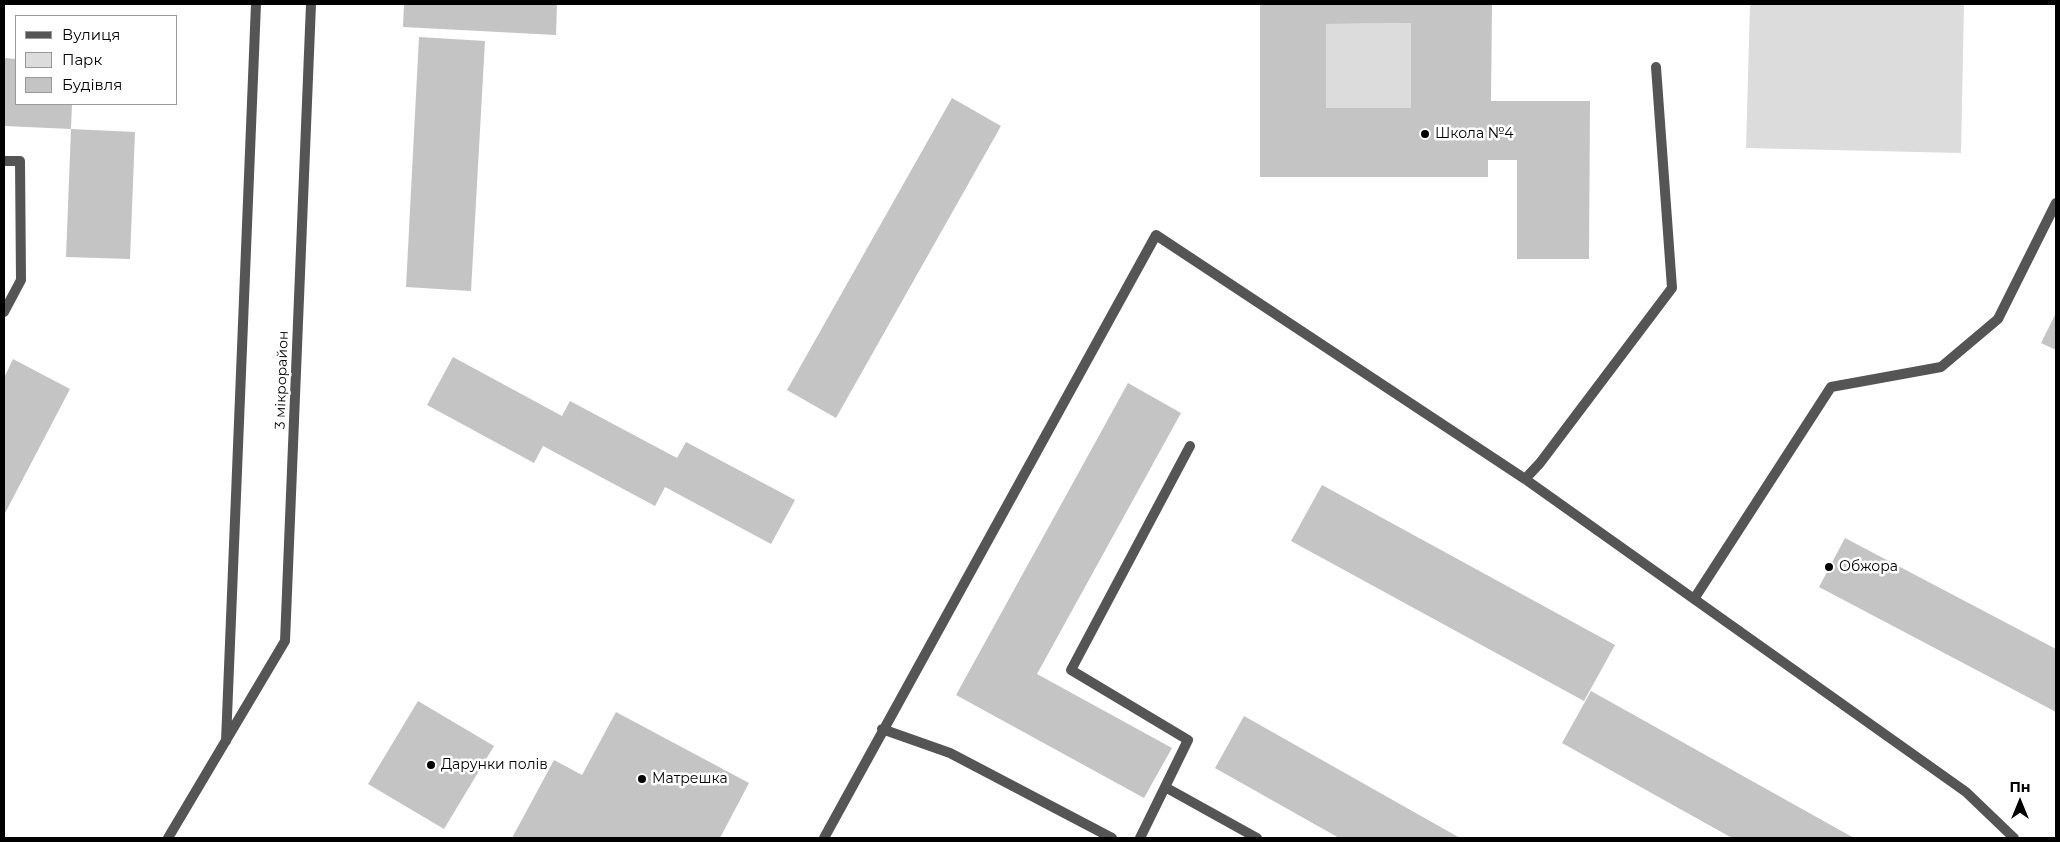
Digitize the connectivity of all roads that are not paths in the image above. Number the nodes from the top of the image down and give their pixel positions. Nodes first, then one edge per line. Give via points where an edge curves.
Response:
1 (256, 4) edge
2 (311, 4) edge
3 (1656, 67) dead end
4 (4, 160) edge
5 (2056, 203) edge
6 (4, 312) edge
7 (1190, 446) dead end
8 (1525, 479) junction
9 (1694, 599) junction
10 (882, 729) junction
11 (226, 742) junction
12 (1165, 787) junction
13 (168, 838) edge
14 (824, 838) edge
15 (1112, 838) edge
16 (1140, 838) edge
17 (1257, 838) edge
18 (2014, 838) edge

1 - 11 street, 3 мікрорайон
2 - 11 street, 3 мікрорайон via 285,641
3 - 8 street via 1672,288
4 - 6 street via 20,161 22,280
5 - 9 street via 1998,319 1941,367 1831,387
7 - 12 street via 1071,670 1188,740
8 - 9 street
8 - 10 street via 1156,235
9 - 18 street via 1966,792
10 - 14 street
10 - 15 street via 950,753
11 - 13 street, 3 мікрорайон
12 - 16 street
12 - 17 street

